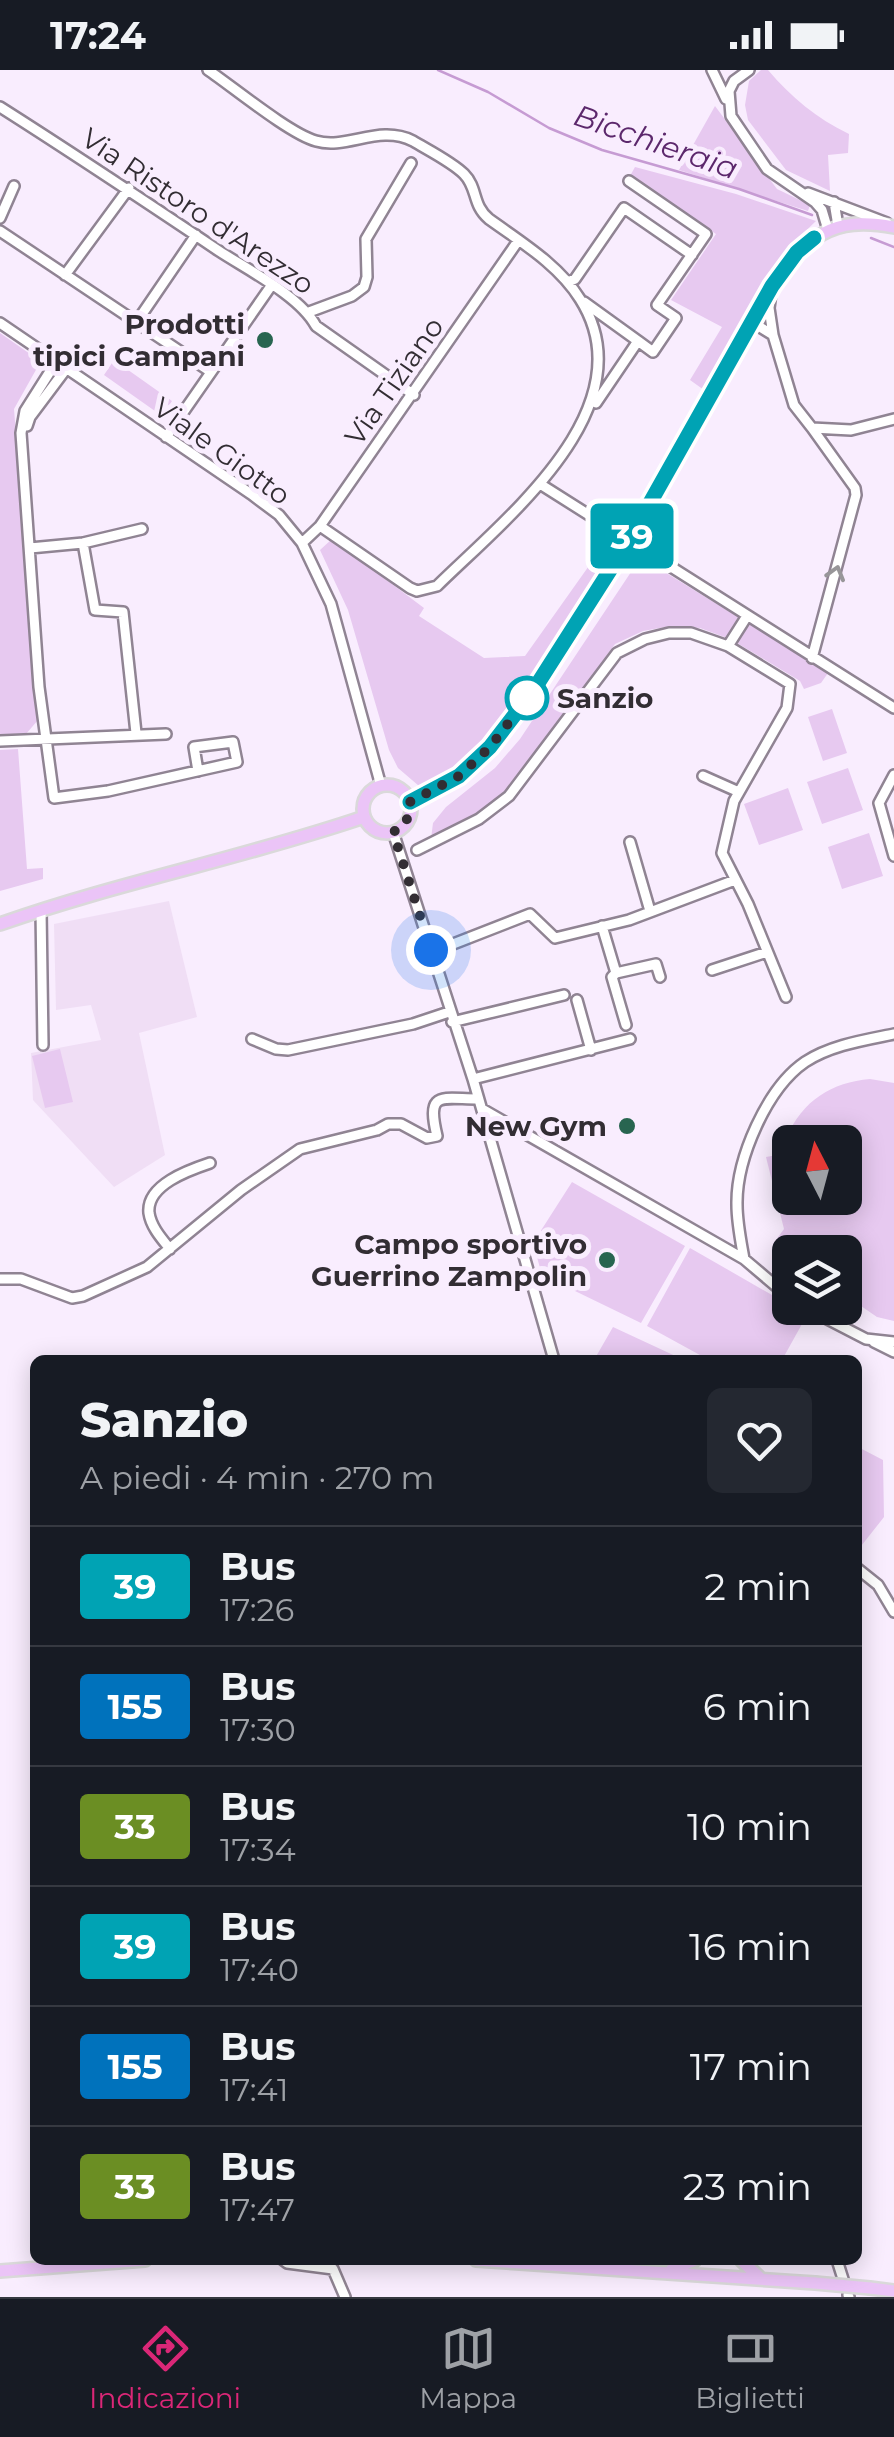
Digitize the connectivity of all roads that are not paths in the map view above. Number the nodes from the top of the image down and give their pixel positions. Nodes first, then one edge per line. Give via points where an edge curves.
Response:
1 (208, 70) edge
2 (712, 70) edge
3 (749, 70) edge
4 (728, 102) junction
5 (0, 106) edge
6 (411, 163) dead end
7 (628, 181) dead end
8 (14, 186) dead end
9 (129, 188) junction
10 (800, 190) junction
11 (834, 202) junction
12 (0, 218) edge
13 (894, 226) edge
14 (833, 228) junction
15 (0, 231) edge
16 (196, 236) junction
17 (518, 241) junction
18 (692, 255) junction
19 (65, 275) junction
20 (568, 282) junction
21 (271, 286) junction
22 (772, 286) junction
23 (582, 302) junction
24 (308, 312) junction
25 (138, 320) junction
26 (0, 322) edge
27 (752, 322) junction
28 (773, 334) junction
29 (638, 341) junction
30 (56, 362) junction
31 (66, 368) junction
32 (212, 372) junction
33 (414, 394) junction
34 (894, 419) edge
35 (584, 420) junction
36 (812, 428) junction
37 (166, 437) junction
38 (24, 459) junction
39 (540, 484) junction
40 (320, 526) junction
41 (142, 528) dead end
42 (302, 542) junction
43 (628, 542) junction
44 (83, 543) junction
45 (30, 548) junction
46 (747, 616) junction
47 (728, 646) junction
48 (812, 658) junction
49 (894, 708) edge
50 (136, 733) junction
51 (166, 734) dead end
52 (46, 737) junction
53 (0, 742) edge
54 (198, 770) junction
55 (894, 775) edge
56 (703, 776) dead end
57 (381, 786) junction
58 (435, 789) junction
59 (738, 792) junction
60 (448, 794) dead end
61 (410, 802) junction
62 (364, 817) junction
63 (393, 832) junction
64 (630, 842) dead end
65 (417, 850) dead end
66 (894, 856) edge
67 (735, 880) junction
68 (41, 910) junction
69 (650, 911) junction
70 (0, 924) edge
71 (602, 926) junction
72 (448, 946) dead end
73 (767, 952) junction
74 (712, 970) dead end
75 (616, 973) junction
76 (660, 977) dead end
77 (564, 995) dead end
78 (786, 997) dead end
79 (577, 1000) dead end
80 (450, 1017) junction
81 (626, 1026) dead end
82 (894, 1034) edge
83 (252, 1039) dead end
84 (630, 1039) dead end
85 (42, 1045) dead end
86 (592, 1050) junction
87 (473, 1079) junction
88 (480, 1104) junction
89 (210, 1164) dead end
90 (170, 1249) junction
91 (744, 1259) junction
92 (0, 1279) edge
93 (772, 1283) edge
94 (840, 1325) edge
95 (866, 1338) junction
96 (894, 1342) edge
97 (894, 1352) edge
98 (553, 1355) edge
99 (862, 1572) edge
100 (894, 1612) edge
101 (79, 2265) edge
102 (296, 2265) edge
103 (556, 2265) edge
104 (683, 2265) edge
105 (715, 2265) edge
106 (732, 2265) edge
107 (743, 2265) edge
108 (839, 2265) edge
109 (0, 2271) edge
110 (667, 2272) junction
111 (722, 2276) junction
112 (760, 2278) junction
113 (844, 2279) dead end
114 (894, 2291) edge
115 (345, 2297) edge

1 - 17 street via 316,141 392,134 410,140 465,174 478,210
2 - 4 street
3 - 4 street via 734,81
4 - 10 street via 767,169
5 - 9 street, Via Ristoro d'Arezzo
6 - 24 street via 366,239 364,288
7 - 18 street via 706,234
8 - 12 street
9 - 16 street, Via Ristoro d'Arezzo
9 - 19 street
10 - 11 street
10 - 14 street
11 - 13 street
11 - 14 street
13 - 14 main road
14 - 22 main road via 797,252
15 - 19 street
16 - 21 street, Via Ristoro d'Arezzo
16 - 25 street
17 - 20 street
17 - 33 street, Via Tiziano
18 - 20 street via 624,208
18 - 29 street via 657,305 676,318 654,352
19 - 25 street
20 - 23 street
21 - 24 street, Via Ristoro d'Arezzo
21 - 32 street
22 - 27 main road
22 - 28 street
23 - 29 street
23 - 35 street via 598,356 597,390
24 - 33 street, Via Ristoro d'Arezzo via 316,326
25 - 32 street
26 - 30 street, Viale Giotto
27 - 28 street
27 - 43 main road
28 - 36 street via 794,404
29 - 35 street
30 - 31 street, Viale Giotto
30 - 38 street via 24,411
31 - 37 street, Viale Giotto
31 - 38 street via 30,416
32 - 37 street
33 - 40 street, Via Tiziano
34 - 36 street via 851,430
35 - 39 street
48 -> 36 street via 856,488
37 - 42 street, Viale Giotto via 279,516
38 - 45 street
39 - 40 street via 427,590 410,588
39 - 43 street
40 - 42 street, Via Tiziano
41 - 44 street
42 - 57 street, Viale Giotto via 332,604
43 - 46 street
43 - 58 main road via 490,747
44 - 45 street
44 - 50 street via 95,610 123,612
45 - 52 street
46 - 47 street
46 - 48 street
47 - 59 street via 790,684 791,694
47 - 65 street via 668,633 617,653 509,796
48 - 49 street
50 - 51 street
50 - 52 street
52 - 53 street
52 - 54 street via 54,798
54 - 54 street via 237,762 233,742 194,747
55 - 66 street via 879,803
56 - 59 street
57 - 61 main road via 402,790
57 - 62 main road via 366,797
58 - 60 street
58 - 61 main road
59 - 67 street via 722,853
61 - 63 main road via 406,824
62 - 63 main road via 379,832
62 - 68 main road
63 - 80 street
64 - 69 street
67 - 69 street
67 - 73 street
68 - 70 main road
68 - 85 street
69 - 71 street
71 - 72 street via 555,938 530,914
71 - 75 street
73 - 74 street
73 - 78 street
75 - 76 street via 656,964
75 - 81 street
77 - 80 street
79 - 86 street
80 - 83 street via 288,1050
80 - 87 street
82 - 91 street via 807,1060 770,1100 742,1168 736,1203
84 - 86 street
86 - 87 street
87 - 88 street
88 - 90 street via 444,1097 436,1102 431,1111 437,1136 388,1124 300,1148
88 - 91 street
88 - 98 street
89 - 90 street via 181,1174 152,1198 153,1226
90 - 92 street via 114,1284 72,1298 22,1279
91 - 93 street
94 - 95 street
95 - 96 street
95 - 97 street
99 - 100 street
101 - 109 main road
102 - 115 street via 333,2269
103 - 110 main road
104 - 110 main road
105 - 111 main road
106 - 111 main road
107 - 112 main road
108 - 113 street
110 - 111 main road
111 - 112 main road
112 - 114 main road, bridge

